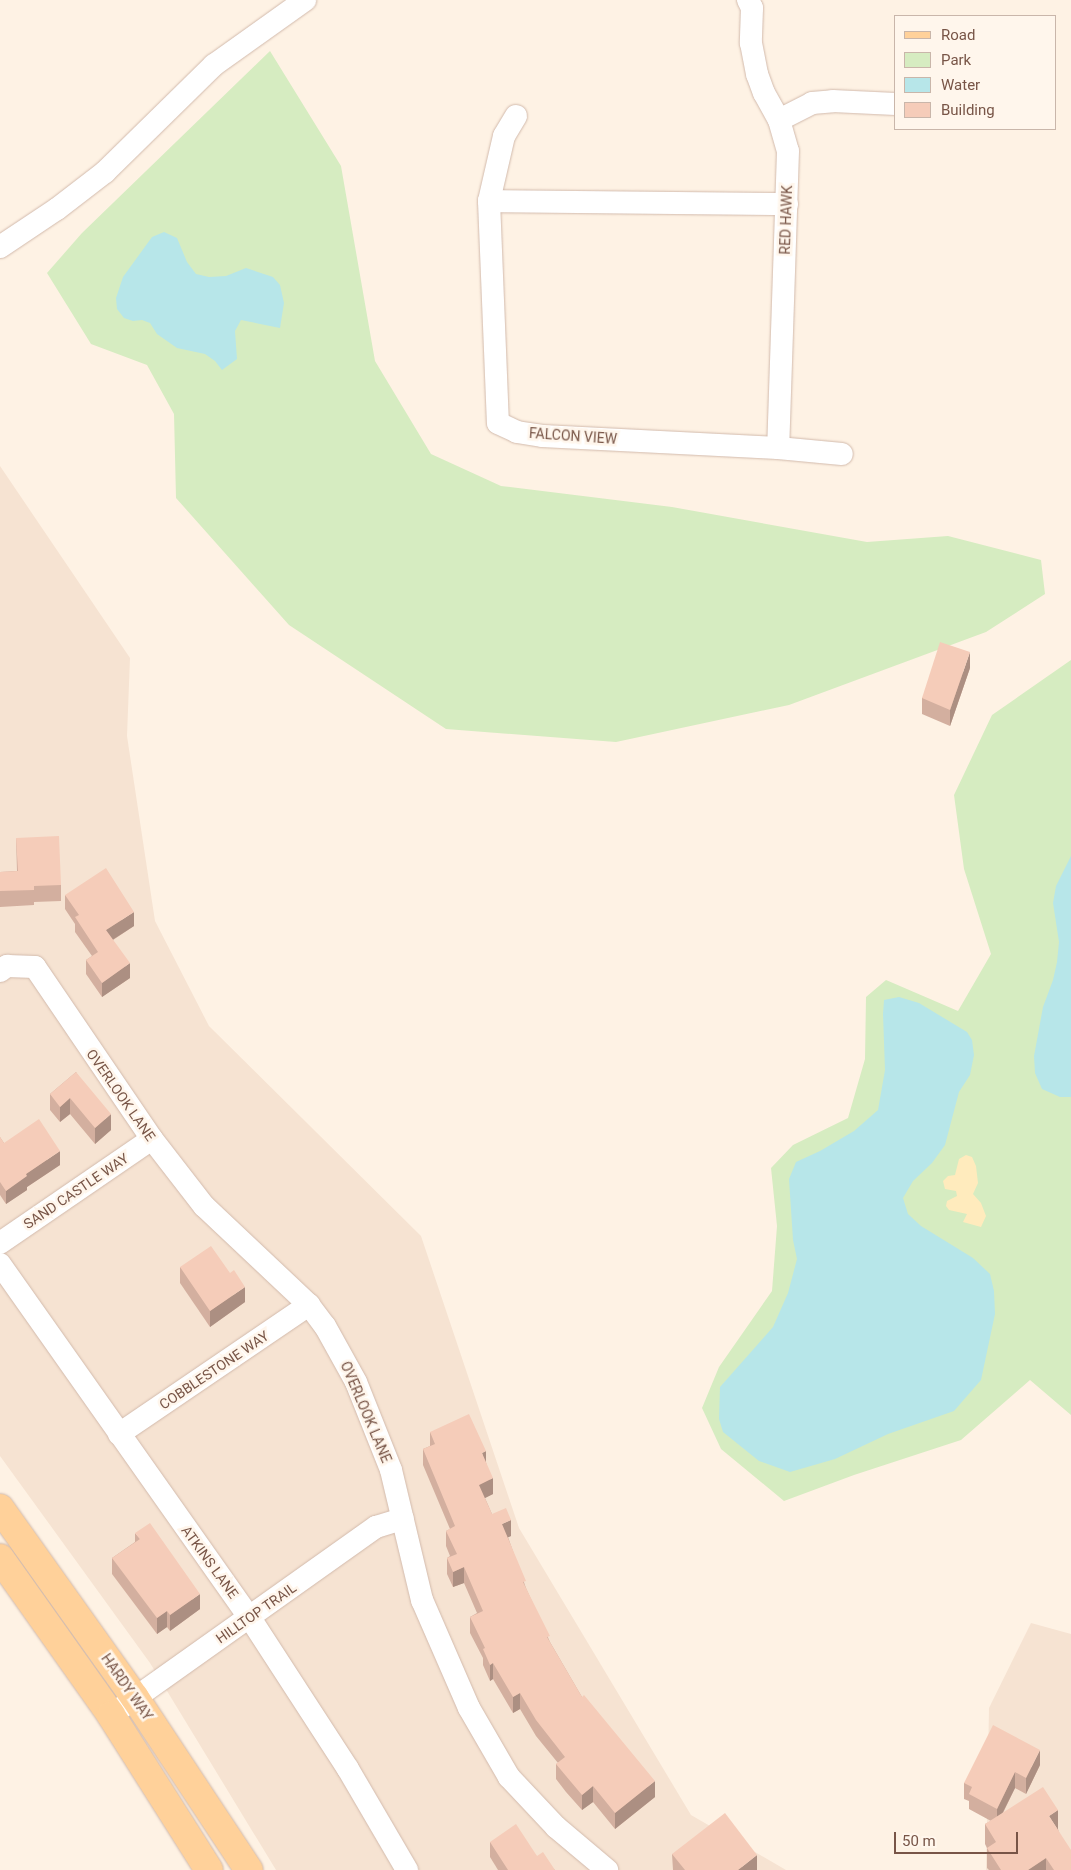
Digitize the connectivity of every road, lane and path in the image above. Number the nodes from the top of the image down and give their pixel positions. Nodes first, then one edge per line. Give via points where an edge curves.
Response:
1 (305, 0) edge
2 (748, 0) edge
3 (894, 104) edge
4 (516, 116) dead end
5 (779, 120) junction
6 (489, 201) junction
7 (787, 204) junction
8 (0, 246) edge
9 (778, 448) junction
10 (842, 454) dead end
11 (0, 971) edge
12 (152, 1139) junction
13 (0, 1243) edge
14 (0, 1264) edge
15 (309, 1306) junction
16 (119, 1434) junction
17 (0, 1508) edge
18 (403, 1519) junction
19 (0, 1558) edge
20 (250, 1618) junction
21 (135, 1698) junction
22 (111, 1715) junction
23 (209, 1870) edge
24 (249, 1870) edge
25 (407, 1870) edge
26 (607, 1870) edge

1 - 8 street via 214,65 105,172 57,209
2 - 5 street, RED HAWK via 752,8 751,44 757,74
3 - 5 street via 812,103
4 - 6 street, FALCON VIEW via 504,136
5 - 7 street, RED HAWK via 788,151
6 - 7 street
6 - 9 street, FALCON VIEW via 498,423 517,432 542,436
7 - 9 street, RED HAWK
9 - 10 street, FALCON VIEW
11 - 12 street, OVERLOOK LANE via 7,966 35,967
12 - 13 street, SAND CASTLE WAY
12 - 15 street, OVERLOOK LANE via 204,1206
14 - 16 street, ATKINS LANE
15 - 16 street, COBBLESTONE WAY
15 - 18 street, OVERLOOK LANE via 325,1326 356,1382 391,1470
16 - 20 street, ATKINS LANE
17 - 21 main road, HARDY WAY
18 - 20 street, HILLTOP TRAIL via 376,1527
18 - 26 street, OVERLOOK LANE via 422,1600 468,1708 509,1776 556,1827
19 - 22 main road, HARDY WAY
20 - 21 street, HILLTOP TRAIL
20 - 25 street, ATKINS LANE via 348,1769
21 - 22 street, HILLTOP TRAIL
21 - 24 main road, HARDY WAY
22 - 23 main road, HARDY WAY

